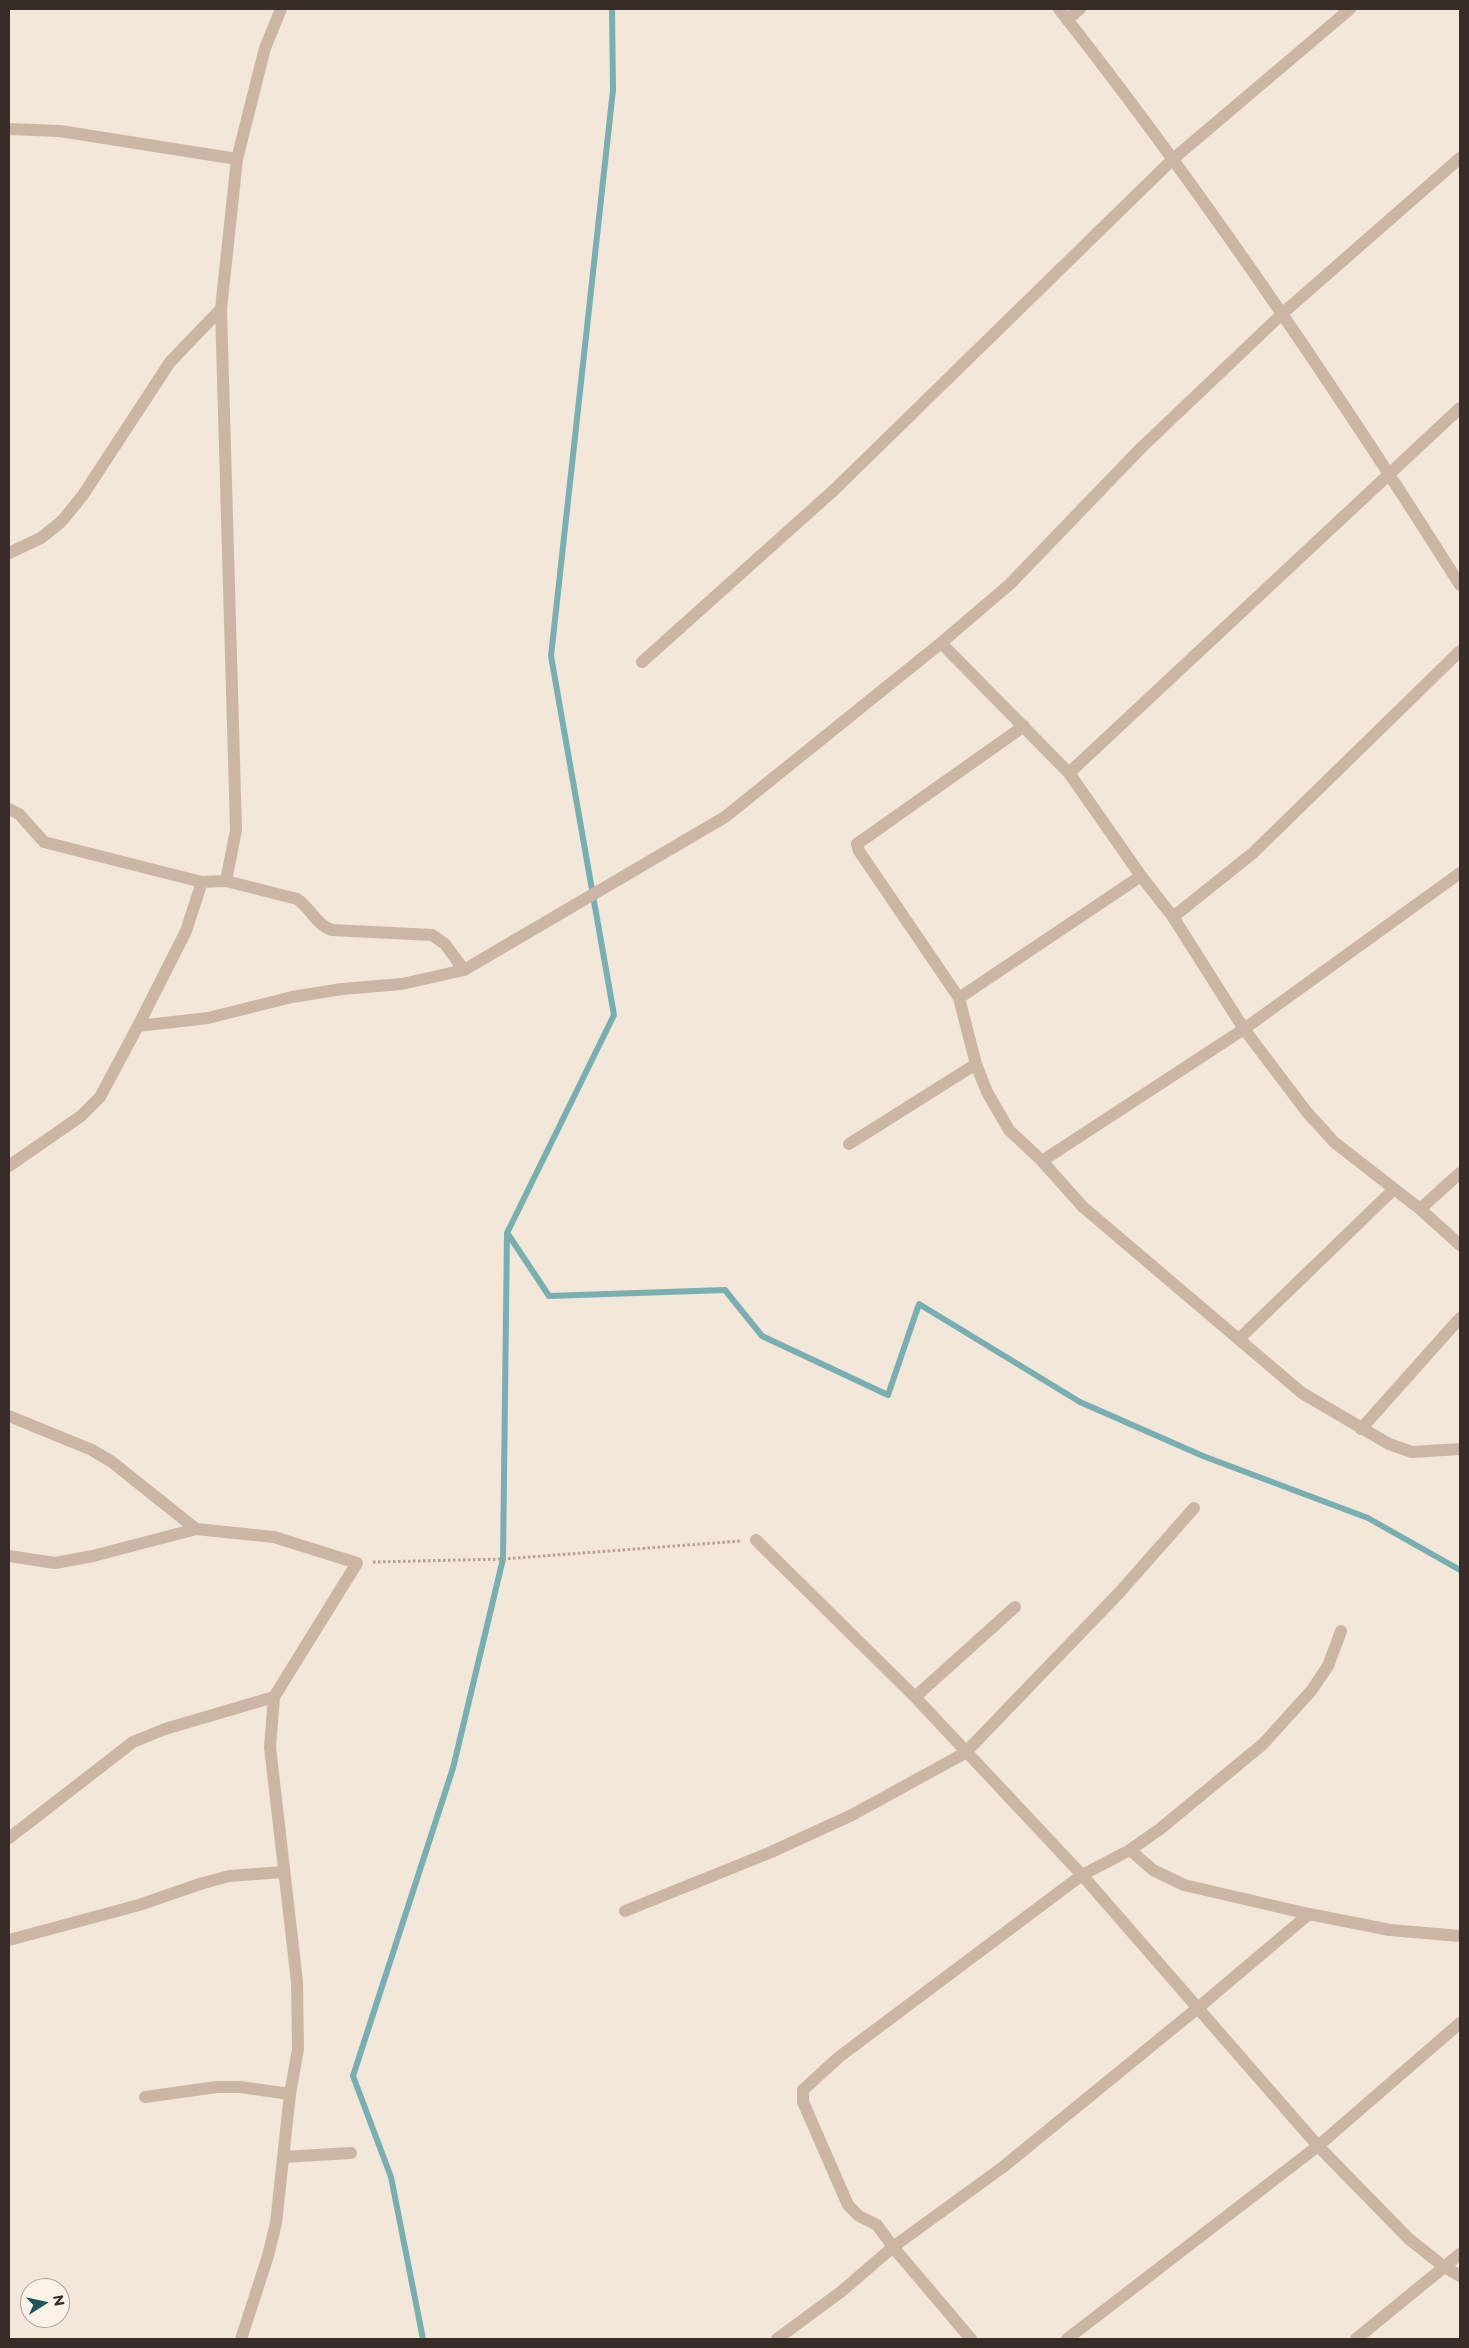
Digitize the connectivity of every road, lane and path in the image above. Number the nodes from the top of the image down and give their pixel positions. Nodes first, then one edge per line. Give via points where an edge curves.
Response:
1 (281, 9) edge
2 (1059, 9) edge
3 (1080, 9) edge
4 (1350, 9) edge
5 (1067, 20) junction
6 (9, 128) edge
7 (1460, 158) edge
8 (237, 159) junction
9 (1173, 159) junction
10 (221, 310) junction
11 (1282, 312) junction
12 (1460, 408) edge
13 (1391, 475) junction
14 (9, 553) edge
15 (1460, 585) edge
16 (941, 643) junction
17 (1460, 651) edge
18 (642, 662) dead end
19 (1024, 726) junction
20 (1069, 773) junction
21 (9, 809) edge
22 (1460, 873) edge
23 (1141, 876) junction
24 (226, 881) junction
25 (202, 882) junction
26 (1173, 917) junction
27 (464, 970) junction
28 (959, 998) junction
29 (138, 1026) junction
30 (1244, 1029) junction
31 (976, 1064) junction
32 (849, 1144) dead end
33 (1042, 1161) junction
34 (9, 1166) edge
35 (1460, 1173) edge
36 (1393, 1190) junction
37 (1420, 1210) junction
38 (1460, 1245) edge
39 (1460, 1318) edge
40 (1240, 1338) junction
41 (9, 1416) edge
42 (1361, 1429) junction
43 (1460, 1449) edge
44 (1194, 1508) dead end
45 (196, 1529) junction
46 (756, 1540) joint
47 (9, 1556) edge
48 (357, 1563) junction
49 (1015, 1607) dead end
50 (1341, 1631) dead end
51 (274, 1697) junction
52 (915, 1697) junction
53 (965, 1753) junction
54 (9, 1838) edge
55 (1130, 1850) junction
56 (283, 1872) junction
57 (1082, 1875) junction
58 (625, 1911) dead end
59 (1309, 1914) junction
60 (1460, 1936) edge
61 (9, 1940) edge
62 (1199, 2007) junction
63 (1460, 2023) edge
64 (290, 2094) junction
65 (145, 2097) dead end
66 (1318, 2146) junction
67 (351, 2153) dead end
68 (283, 2157) junction
69 (893, 2247) junction
70 (1460, 2254) edge
71 (1443, 2266) junction
72 (1460, 2276) edge
73 (241, 2339) edge
74 (777, 2339) edge
75 (970, 2339) edge
76 (1067, 2339) edge
77 (1356, 2339) edge

1 - 8 street via 265,48
2 - 5 street
3 - 5 street
4 - 9 street
5 - 9 street
6 - 8 street via 60,131
7 - 11 street
8 - 10 street
9 - 11 street
9 - 18 street via 834,490
10 - 14 street via 170,362 83,495 62,521 41,538
10 - 24 street via 236,830
11 - 13 street
11 - 16 street via 1141,448 1010,584
12 - 13 street
13 - 15 street
13 - 20 street
16 - 19 street
16 - 27 street via 725,817
17 - 26 street via 1253,853
19 - 20 street
19 - 28 street via 858,844 859,851
20 - 23 street
21 - 25 street via 19,814 44,842
22 - 30 street
23 - 26 street
23 - 28 street
24 - 25 street
24 - 27 street via 297,899 323,927 332,930 432,935 445,944
25 - 29 street via 186,931
26 - 30 street
27 - 29 street via 402,984 292,997 208,1018
28 - 31 street
29 - 34 street via 100,1097 81,1116
30 - 33 street
30 - 36 street via 1306,1111 1334,1142
31 - 32 street
31 - 33 street via 987,1092 1009,1130
33 - 40 street via 1083,1207
35 - 37 street
36 - 37 street
36 - 40 street
37 - 38 street
39 - 42 street
40 - 42 street via 1302,1392
41 - 45 street via 92,1450 112,1462
42 - 43 street via 1412,1452
44 - 53 street via 1120,1593
45 - 47 street via 55,1563
45 - 48 street via 274,1537
46 - 48 path via 503,1559
46 - 52 street
48 - 51 street
49 - 52 street
50 - 55 street via 1328,1666 1311,1691 1263,1744
51 - 54 street via 165,1729 133,1742
51 - 56 street via 270,1747
52 - 53 street
53 - 57 street
53 - 58 street via 852,1815 769,1853
55 - 57 street
55 - 59 street via 1153,1870 1184,1885
56 - 61 street via 229,1876 139,1905
56 - 64 street via 297,1982 298,2049
57 - 62 street
57 - 69 street via 839,2057 804,2090 803,2102 848,2205 859,2216 877,2225
59 - 60 street via 1390,1930
59 - 62 street
62 - 66 street
62 - 69 street via 1003,2167
63 - 66 street
64 - 65 street via 240,2087
64 - 68 street
66 - 71 street via 1410,2239
66 - 76 street
67 - 68 street
68 - 73 street via 276,2223
69 - 74 street via 842,2292
69 - 75 street
70 - 71 street
71 - 72 street
71 - 77 street

